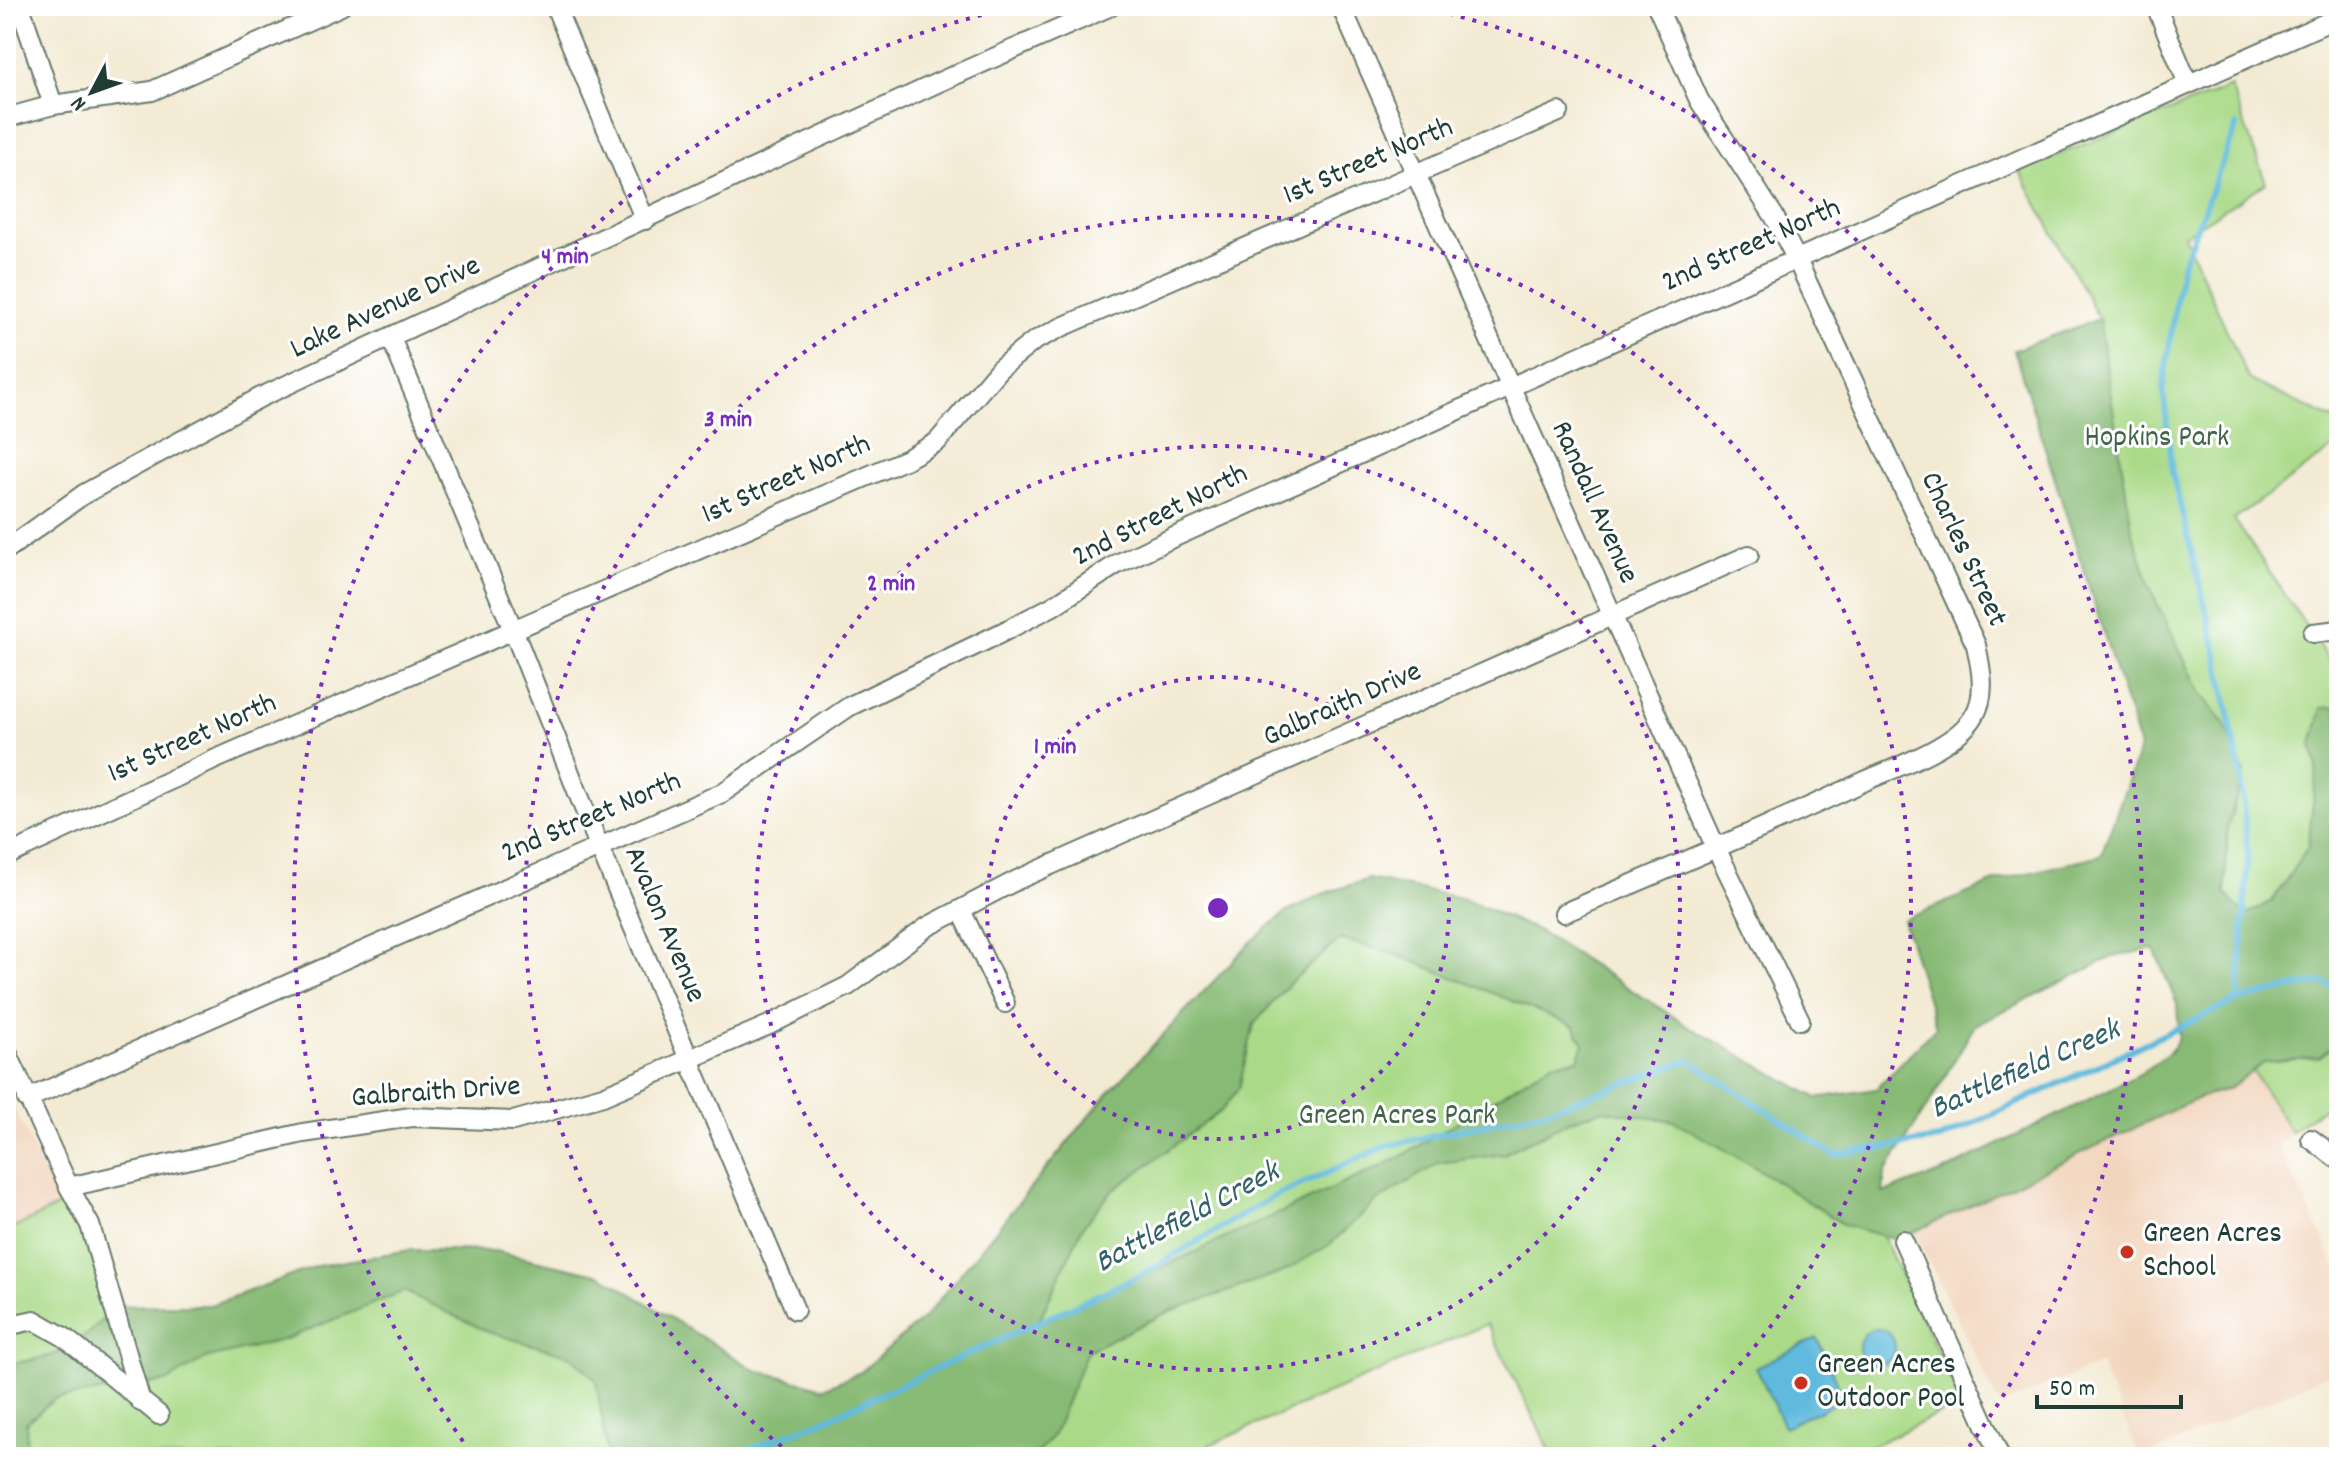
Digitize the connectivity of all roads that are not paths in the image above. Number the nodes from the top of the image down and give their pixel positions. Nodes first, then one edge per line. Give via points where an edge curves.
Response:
1 (20, 6) edge
2 (341, 6) edge
3 (555, 6) edge
4 (1111, 6) edge
5 (1341, 6) edge
6 (1657, 6) edge
7 (2156, 6) edge
8 (2339, 17) edge
9 (2188, 84) junction
10 (53, 105) junction
11 (1559, 112) dead end
12 (6, 118) edge
13 (1416, 172) junction
14 (645, 220) junction
15 (1796, 258) junction
16 (391, 338) junction
17 (1511, 387) junction
18 (6, 550) edge
19 (1749, 555) dead end
20 (1613, 618) junction
21 (2339, 630) edge
22 (514, 632) junction
23 (2313, 633) dead end
24 (599, 846) junction
25 (1716, 848) junction
26 (6, 856) edge
27 (961, 910) junction
28 (1564, 913) dead end
29 (1005, 1003) dead end
30 (1800, 1020) dead end
31 (6, 1050) edge
32 (689, 1058) junction
33 (27, 1099) junction
34 (2311, 1139) dead end
35 (2339, 1160) edge
36 (69, 1187) junction
37 (1903, 1240) dead end
38 (795, 1310) dead end
39 (6, 1326) edge
40 (141, 1402) junction
41 (159, 1415) dead end
42 (2000, 1457) edge

1 - 10 street
2 - 10 street via 152,91
3 - 14 street
4 - 14 street, Lake Avenue Drive
5 - 13 street, Randall Avenue
6 - 15 street, Charles Street via 1699,100
7 - 9 street
8 - 9 street, 2nd Street North
9 - 15 street, 2nd Street North
10 - 12 street
11 - 13 street, 1st Street North
13 - 17 street, Randall Avenue
13 - 22 street, 1st Street North via 1034,341 999,369 937,442 907,459
14 - 16 street, Lake Avenue Drive
15 - 17 street, 2nd Street North
15 - 25 street, Charles Street via 1976,645 1983,695 1974,717 1957,735
16 - 18 street, Lake Avenue Drive via 261,397 153,455 84,494
16 - 22 street, Avalon Avenue
17 - 20 street, Randall Avenue
17 - 24 street, 2nd Street North via 1117,564 1028,619 850,706 722,793
19 - 20 street, Galbraith Drive
20 - 25 street, Randall Avenue
20 - 27 street, Galbraith Drive via 1017,880
21 - 23 street
22 - 24 street, Avalon Avenue
22 - 26 street, 1st Street North via 216,759
24 - 32 street, Avalon Avenue
24 - 33 street, 2nd Street North
25 - 28 street, Charles Street
25 - 30 street, Randall Avenue
27 - 29 street
27 - 32 street, Galbraith Drive via 927,927 848,986
31 - 33 street
32 - 36 street, Galbraith Drive via 603,1096 513,1121 411,1117 303,1133
32 - 38 street, Avalon Avenue
33 - 36 street
34 - 35 street
36 - 40 street via 90,1225
37 - 42 street
39 - 40 street via 34,1320 64,1337
40 - 41 street

